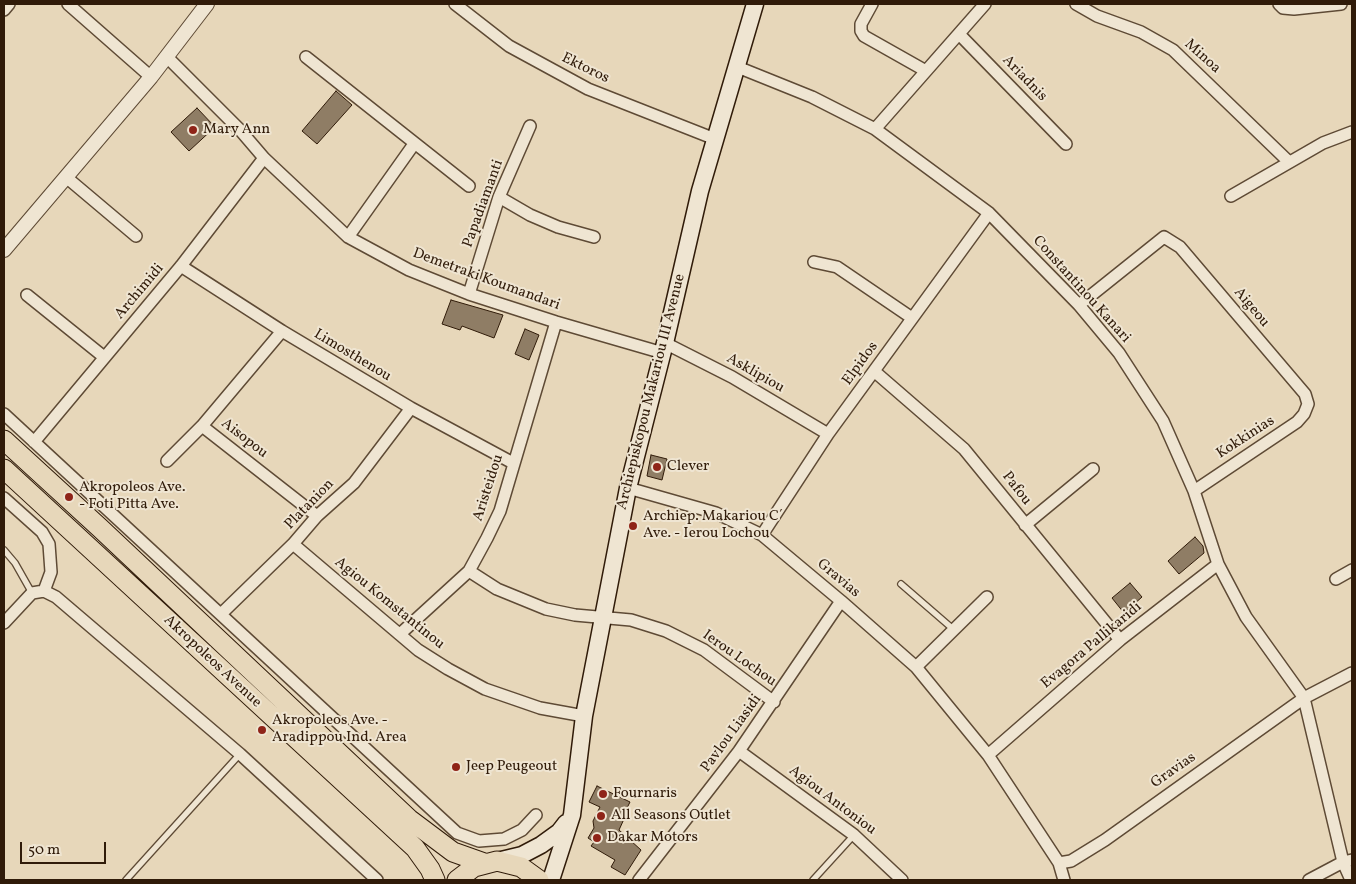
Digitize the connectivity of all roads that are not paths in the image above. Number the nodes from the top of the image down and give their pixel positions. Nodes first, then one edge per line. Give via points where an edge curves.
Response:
1 (10, 4) edge
2 (68, 4) edge
3 (207, 4) edge
4 (455, 4) edge
5 (755, 4) edge
6 (872, 4) edge
7 (985, 4) edge
8 (1076, 4) edge
9 (1341, 4) edge
10 (1281, 6) edge
11 (4, 10) edge
12 (959, 34) junction
13 (167, 57) junction
14 (306, 57) dead end
15 (735, 66) junction
16 (926, 71) junction
17 (151, 76) junction
18 (530, 126) dead end
19 (875, 130) junction
20 (1352, 132) edge
21 (715, 139) junction
22 (414, 144) junction
23 (1066, 144) dead end
24 (264, 158) junction
25 (1288, 162) junction
26 (66, 177) junction
27 (468, 186) dead end
28 (1231, 196) dead end
29 (499, 197) junction
30 (989, 213) junction
31 (136, 236) dead end
32 (348, 236) junction
33 (594, 237) dead end
34 (4, 250) edge
35 (814, 262) dead end
36 (181, 266) junction
37 (469, 294) junction
38 (27, 295) dead end
39 (1079, 305) junction
40 (912, 318) junction
41 (556, 322) junction
42 (282, 331) junction
43 (664, 348) junction
44 (104, 357) junction
45 (874, 371) junction
46 (1308, 404) joint
47 (411, 408) junction
48 (4, 414) edge
49 (202, 426) junction
50 (828, 434) junction
51 (4, 440) edge
52 (34, 442) junction
53 (167, 461) dead end
54 (513, 463) junction
55 (4, 469) edge
56 (1093, 469) dead end
57 (628, 488) junction
58 (1194, 491) junction
59 (4, 498) edge
60 (317, 516) junction
61 (1025, 525) junction
62 (762, 535) junction
63 (293, 544) junction
64 (4, 550) edge
65 (1218, 564) junction
66 (469, 570) junction
67 (1352, 570) edge
68 (1336, 579) dead end
69 (901, 584) dead end
70 (38, 592) junction
71 (987, 597) dead end
72 (841, 601) junction
73 (221, 614) junction
74 (601, 617) junction
75 (4, 623) edge
76 (953, 629) junction
77 (400, 634) junction
78 (1120, 640) junction
79 (916, 668) junction
80 (1352, 673) edge
81 (1304, 698) junction
82 (774, 702) junction
83 (584, 716) junction
84 (739, 751) junction
85 (240, 754) junction
86 (988, 755) junction
87 (572, 815) junction
88 (536, 816) dead end
89 (854, 834) junction
90 (1348, 861) edge
91 (491, 862) junction
92 (1060, 864) junction
93 (126, 880) edge
94 (378, 880) edge
95 (435, 880) edge
96 (457, 880) edge
97 (539, 880) edge
98 (551, 880) edge
99 (639, 880) edge
100 (814, 880) edge
101 (902, 880) edge
102 (1064, 880) edge
103 (1309, 880) edge
104 (1351, 880) edge

1 - 11 street
2 - 17 street
3 - 13 street
4 - 21 street, Ektoros via 508,46 588,88
5 - 15 main road, Archiepiskopou Makariou III Avenue
6 - 16 street via 861,24 864,36
7 - 12 street
8 - 25 street, Minoa via 1097,16 1141,32 1173,50
9 - 10 street via 1306,9
12 - 16 street
12 - 23 street, Ariadnis
13 - 17 street
13 - 24 street, Demetraki Koumandari
14 - 22 street
15 - 19 street, Constantinou Kanari via 812,98
15 - 21 main road, Archiepiskopou Makariou III Avenue
16 - 19 street
17 - 26 street
18 - 29 street, Papadiamanti
19 - 30 street, Constantinou Kanari
20 - 25 street via 1322,143
21 - 43 main road, Archiepiskopou Makariou III Avenue
22 - 27 street
22 - 32 street
24 - 32 street, Demetraki Koumandari
24 - 36 street, Archimidi
25 - 28 street
26 - 31 street
26 - 34 street
29 - 33 street via 544,221
29 - 37 street, Papadiamanti
30 - 39 street, Constantinou Kanari
30 - 40 street, Elpidos
32 - 37 street, Demetraki Koumandari via 409,270
35 - 40 street via 837,267
36 - 42 street, Limosthenou
36 - 44 street, Archimidi
37 - 41 street, Demetraki Koumandari
38 - 44 street
39 - 46 street, Aigeou via 1164,236 1180,247 1304,394
39 - 58 street, Constantinou Kanari via 1119,353 1163,421
40 - 45 street, Elpidos
41 - 43 street, Demetraki Koumandari
41 - 54 street, Aristeidou
42 - 47 street, Limosthenou
42 - 49 street, Aisopou
43 - 50 street, Asklipiou via 732,377
43 - 57 main road, Archiepiskopou Makariou III Avenue
44 - 52 street, Archimidi
45 - 50 street, Elpidos
45 - 61 street, Pafou via 964,449
46 - 58 street, Kokkinias via 1297,422
47 - 54 street, Limosthenou
47 - 60 street, Platanion via 354,483
48 - 52 street
49 - 53 street
49 - 60 street, Aisopou
50 - 62 street, Elpidos
51 - 91 highway, Akropoleos Avenue via 409,819 453,852
52 - 73 street
54 - 66 street, Aristeidou via 500,511
55 - 95 highway, Akropoleos Avenue via 415,848
56 - 61 street
57 - 62 street, Gravias via 716,513
57 - 74 main road, Archiepiskopou Makariou III Avenue
58 - 65 street, Constantinou Kanari
59 - 70 street via 42,532 49,544 51,572
60 - 63 street, Platanion
61 - 78 street, Pafou
62 - 72 street, Gravias
63 - 73 street, Platanion
63 - 77 street, Agiou Komstantinou
64 - 70 lane
65 - 78 street, Evagora Pallikaridi
65 - 81 street, Constantinou Kanari via 1246,617
66 - 74 street, Ierou Lochou via 497,589 524,601 556,611
66 - 77 street, Aristeidou
67 - 68 street
69 - 76 lane
70 - 75 street
70 - 85 street via 56,597
71 - 76 street
72 - 79 street, Gravias
72 - 82 street, Pavlou Liasidi
73 - 88 street via 457,833 479,841 504,839 522,830
74 - 82 street, Ierou Lochou via 631,620 704,650
74 - 83 main road, Archiepiskopou Makariou III Avenue
76 - 79 street
77 - 83 street, Agiou Komstantinou via 425,655 485,689 540,708
78 - 86 street, Evagora Pallikaridi
79 - 86 street, Gravias
80 - 81 street, Gravias
81 - 90 street, Constantinou Kanari
81 - 92 street, Gravias via 1105,840 1071,861
82 - 84 street, Pavlou Liasidi
83 - 87 main road, Archiepiskopou Makariou III Avenue
84 - 89 street, Agiou Antoniou
84 - 99 street, Pavlou Liasidi
85 - 93 lane
85 - 94 street
86 - 92 street, Gravias
87 - 91 main road via 559,832 542,845
87 - 98 main road, Archiepiskopou Makariou III Avenue
89 - 100 lane
89 - 101 street, Agiou Antoniou
90 - 103 street
90 - 104 street, Constantinou Kanari
91 - 96 highway via 474,867
91 - 97 highway, Akropoleos Avenue via 521,866
92 - 102 street, Gravias

